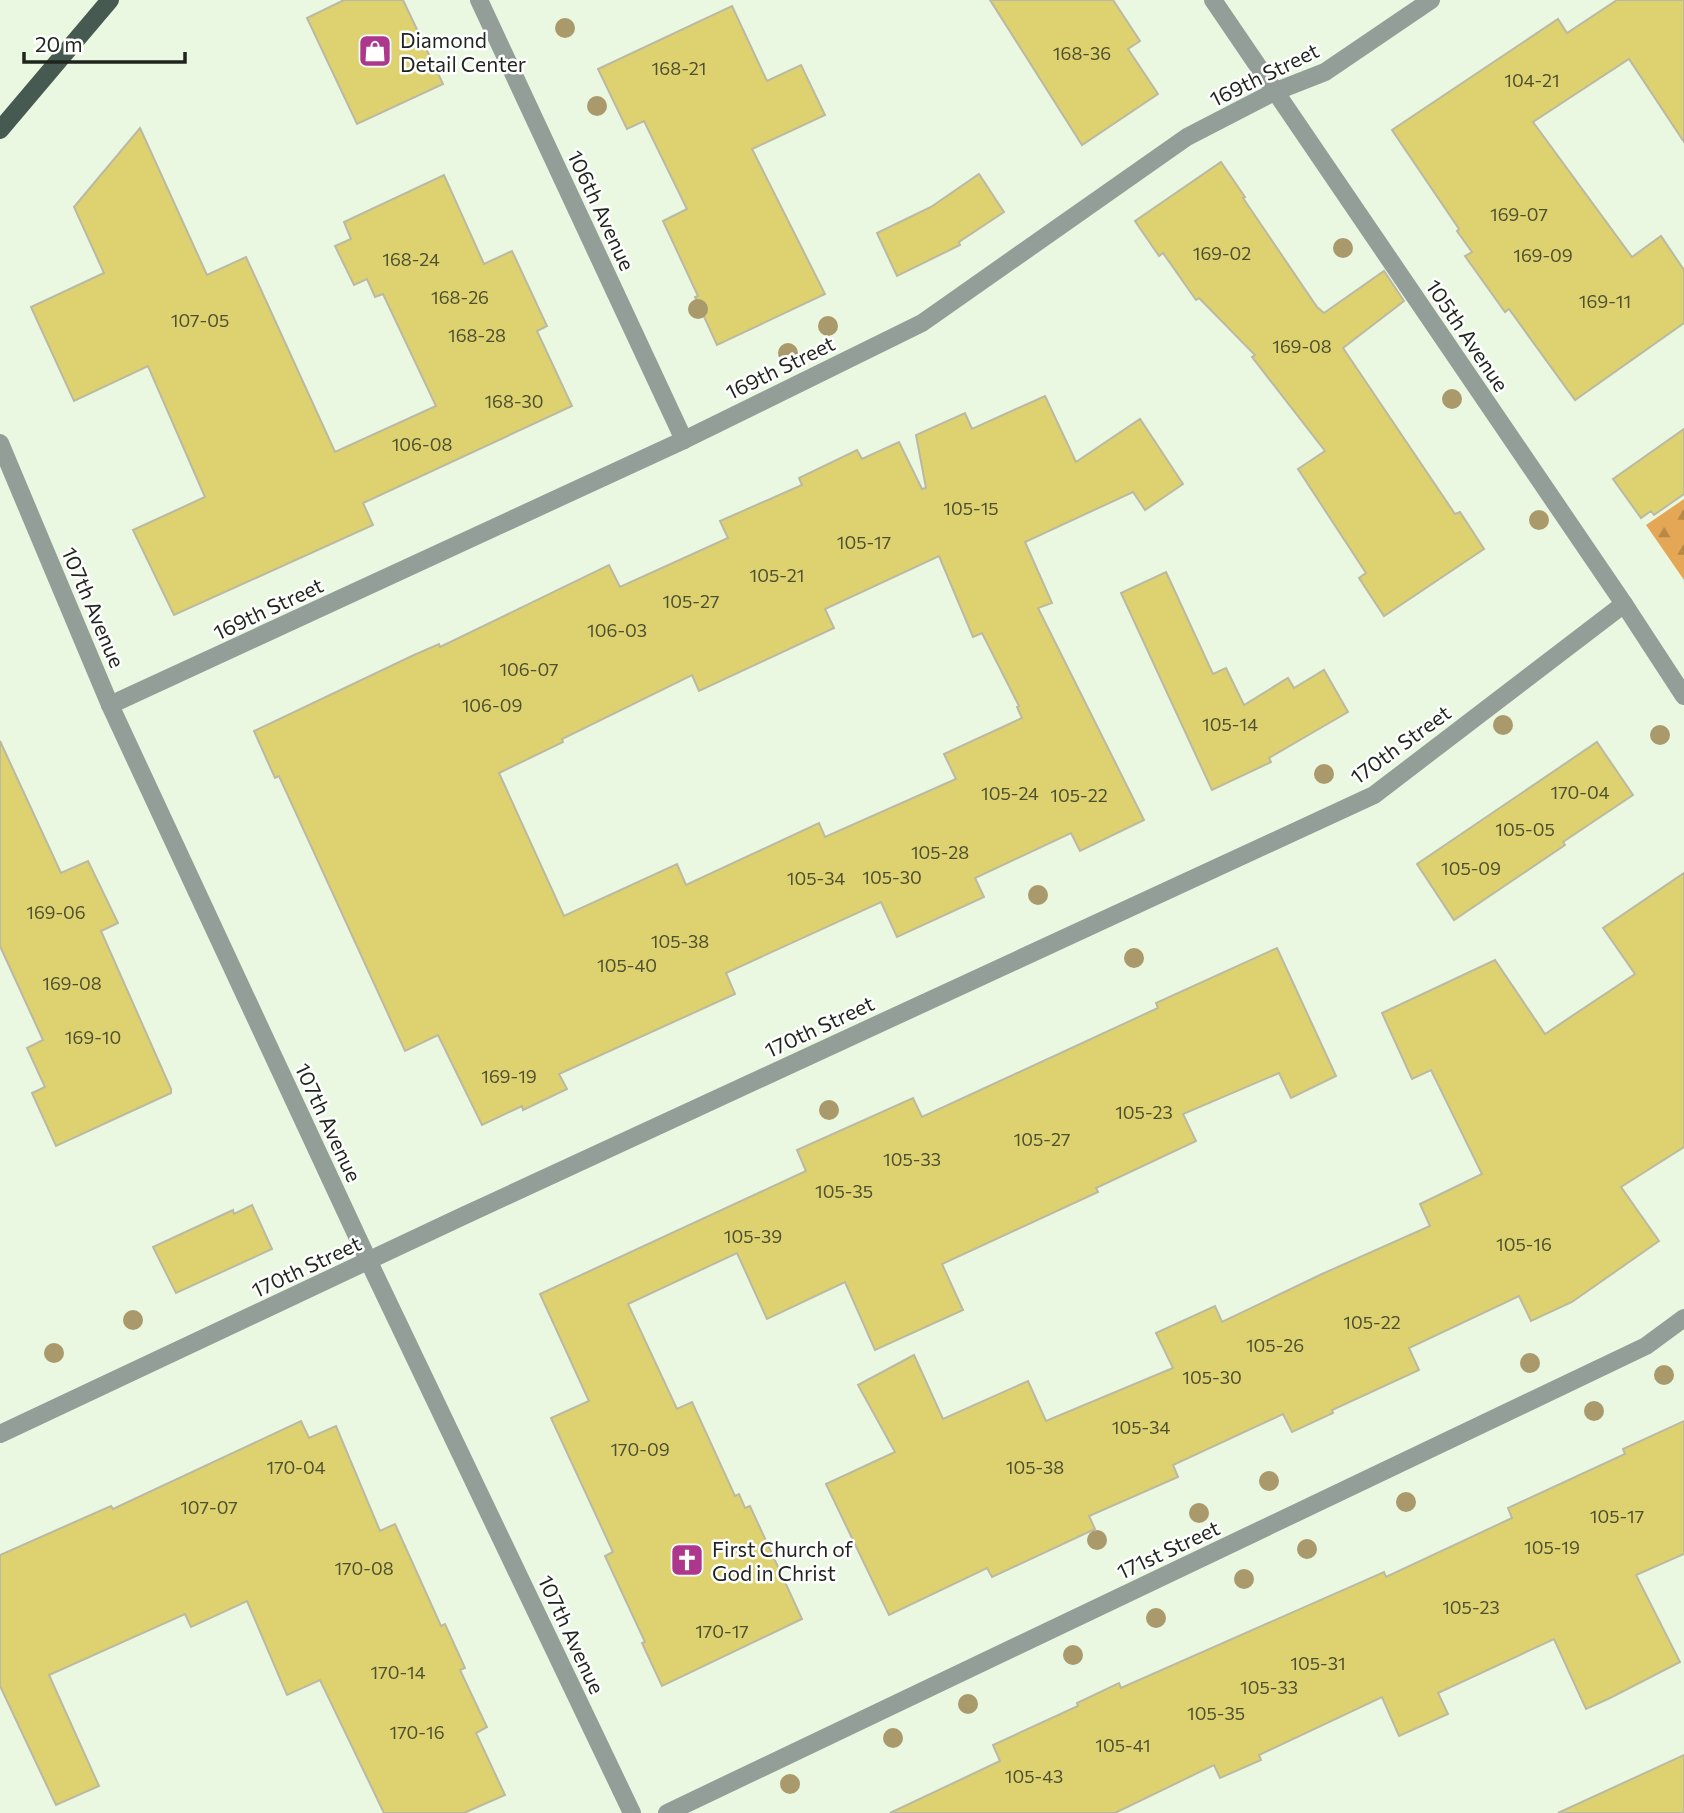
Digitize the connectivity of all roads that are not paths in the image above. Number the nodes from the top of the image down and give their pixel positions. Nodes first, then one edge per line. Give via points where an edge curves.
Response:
1 (110, 0) edge
2 (479, 0) edge
3 (1213, 0) edge
4 (1432, 0) edge
5 (1274, 92) junction
6 (0, 130) edge
7 (684, 440) junction
8 (0, 443) edge
9 (1624, 604) junction
10 (1684, 696) edge
11 (110, 705) junction
12 (369, 1262) junction
13 (1684, 1318) edge
14 (0, 1434) edge
15 (632, 1813) edge
16 (667, 1813) edge

1 - 6 main road
2 - 7 street, 106th Avenue
3 - 5 street, 105th Avenue
4 - 5 street, 169th Street via 1325,72
5 - 7 street, 169th Street via 1188,137 922,323
5 - 9 street, 105th Avenue
7 - 11 street, 169th Street
8 - 11 street, 107th Avenue
9 - 10 street, 105th Avenue
9 - 12 street, 170th Street via 1374,795
11 - 12 street, 107th Avenue
12 - 14 street, 170th Street
12 - 15 street, 107th Avenue
13 - 16 street, 171st Street via 1646,1346

